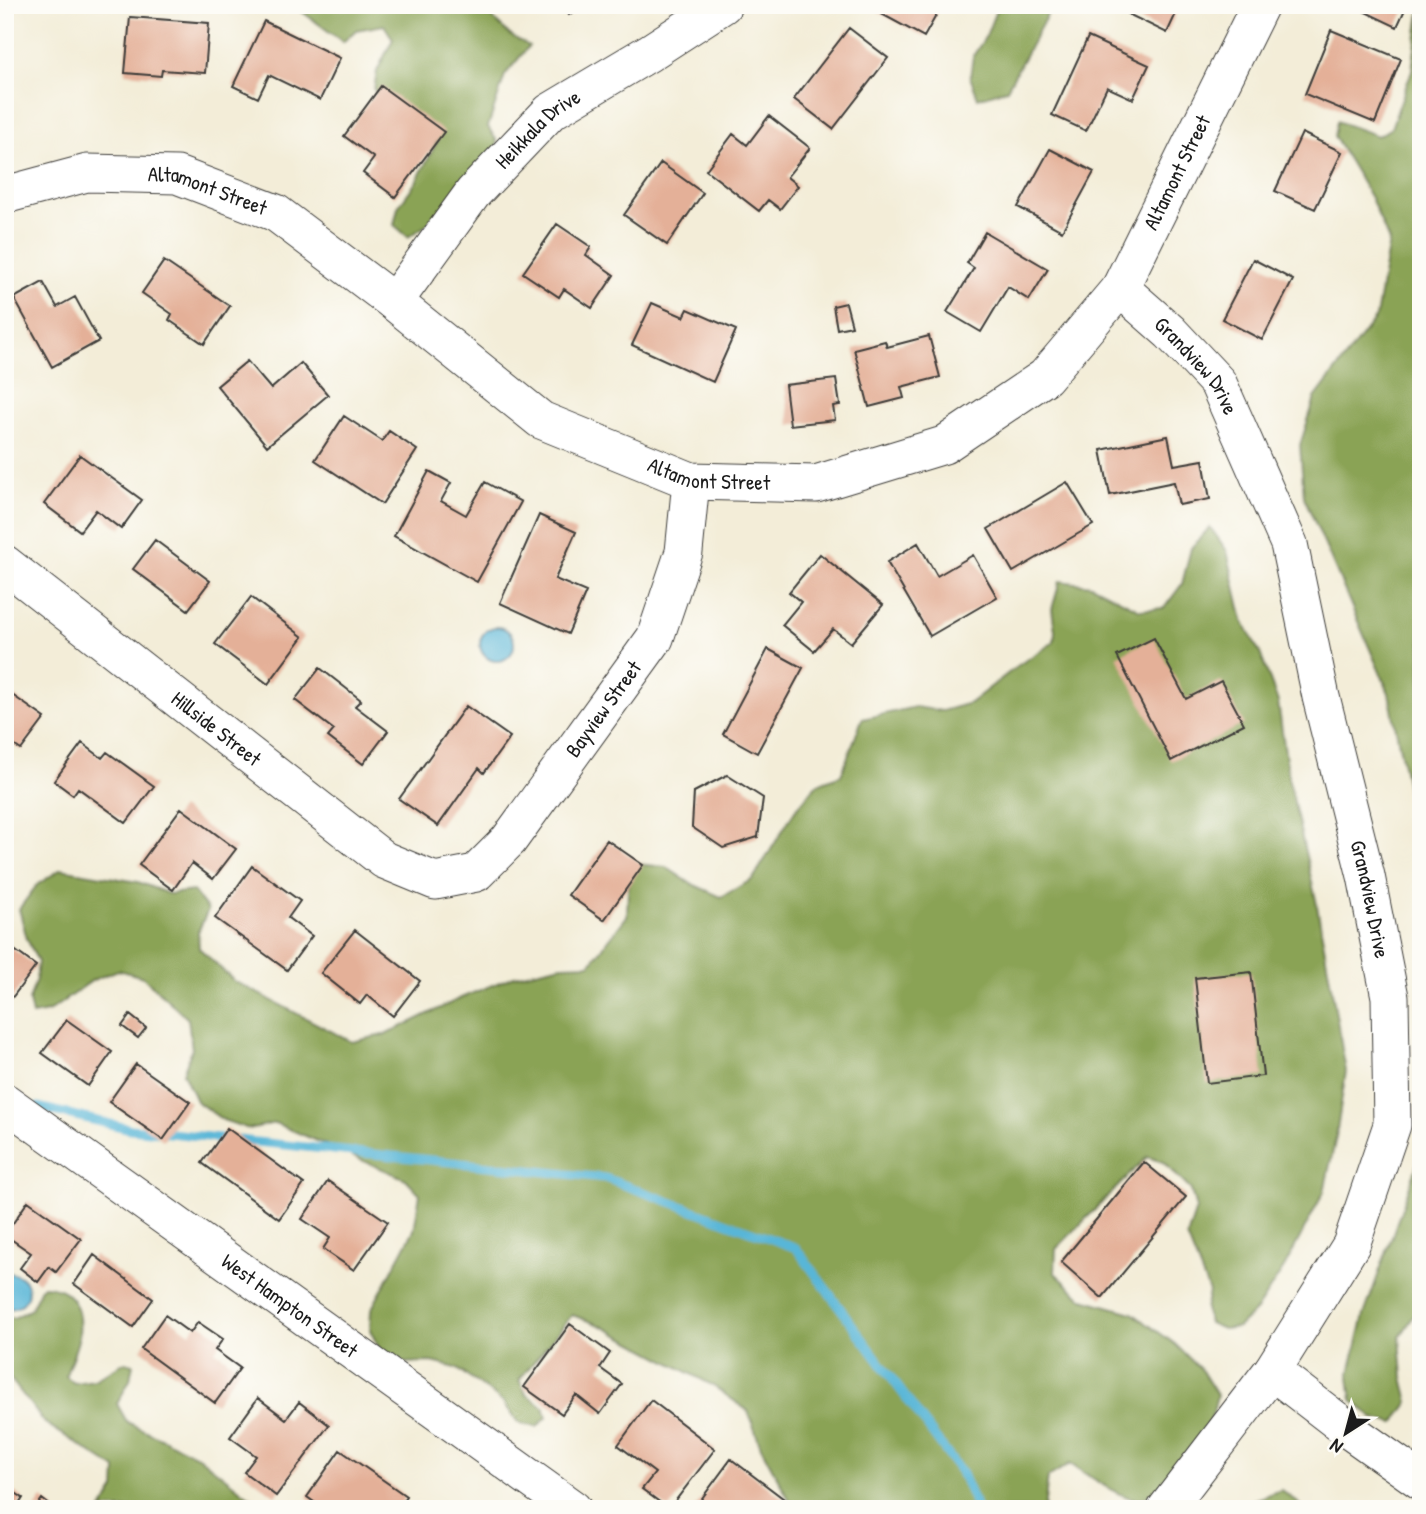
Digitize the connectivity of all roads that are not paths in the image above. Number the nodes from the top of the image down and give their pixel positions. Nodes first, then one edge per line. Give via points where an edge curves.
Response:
1 (723, 5) edge
2 (1260, 5) edge
3 (5, 195) edge
4 (1120, 288) junction
5 (394, 302) junction
6 (691, 481) junction
7 (5, 564) edge
8 (435, 881) joint
9 (5, 1102) edge
10 (1272, 1371) junction
11 (1421, 1481) edge
12 (573, 1509) edge
13 (1166, 1509) edge

1 - 5 street, Heikkala Drive via 550,112 473,193
2 - 4 street, Altamont Street
3 - 5 street, Altamont Street via 87,173 177,175 276,213
4 - 6 street, Altamont Street via 1045,377 944,445 816,484
4 - 10 street, Grandview Drive via 1218,383 1289,544 1390,997 1392,1125 1351,1245
5 - 6 street, Altamont Street via 541,420
6 - 8 street, Bayview Street via 684,552 656,638 509,840 476,873
7 - 8 street, Hillside Street via 384,860
9 - 12 street, West Hampton Street
10 - 11 street
10 - 13 street, Grandview Drive

